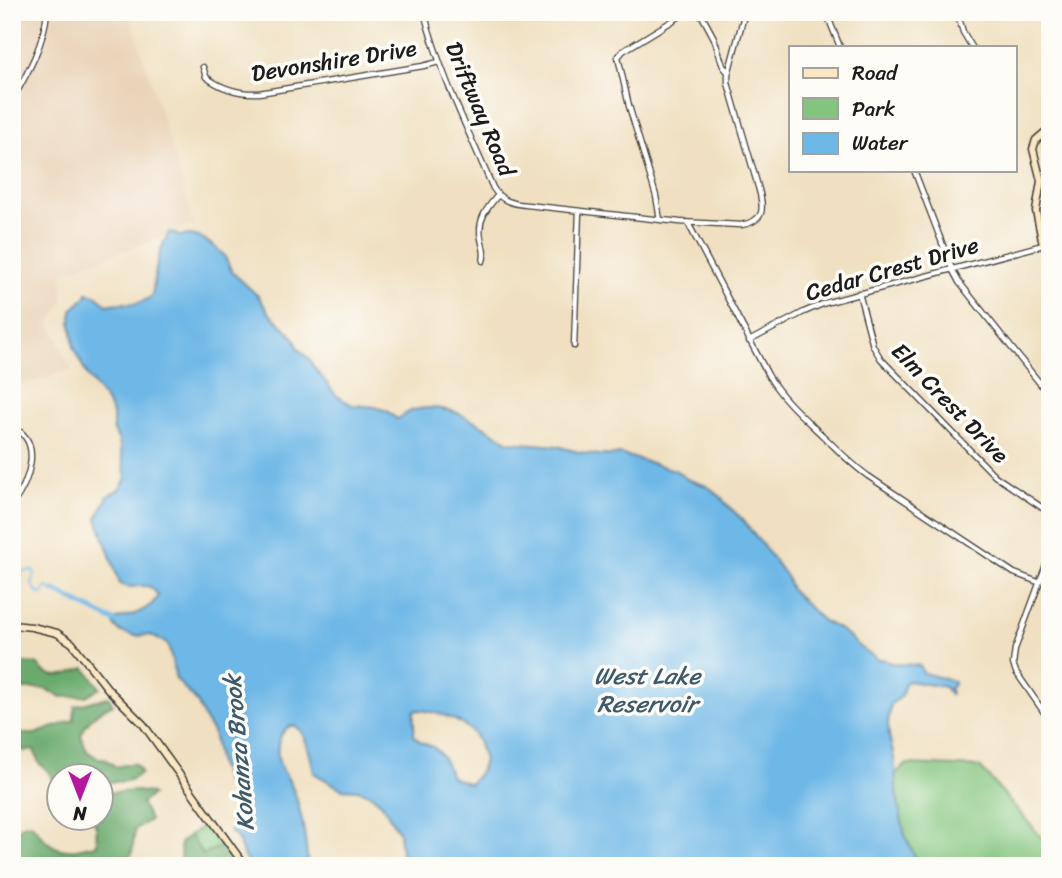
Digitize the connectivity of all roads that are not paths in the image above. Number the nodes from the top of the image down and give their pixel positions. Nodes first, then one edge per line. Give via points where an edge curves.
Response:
1 (47, 12) edge
2 (424, 12) edge
3 (687, 12) edge
4 (700, 12) edge
5 (745, 12) edge
6 (825, 12) edge
7 (957, 12) edge
8 (839, 46) edge
9 (971, 46) edge
10 (439, 62) junction
11 (203, 67) dead end
12 (728, 72) junction
13 (12, 100) edge
14 (1050, 128) edge
15 (915, 172) edge
16 (498, 195) junction
17 (579, 211) junction
18 (660, 220) junction
19 (687, 222) junction
20 (1047, 244) edge
21 (483, 261) dead end
22 (952, 269) junction
23 (859, 293) junction
24 (749, 341) junction
25 (574, 346) dead end
26 (1050, 396) edge
27 (12, 427) edge
28 (12, 505) edge
29 (1050, 513) edge
30 (1050, 554) edge
31 (1038, 582) junction
32 (12, 625) edge
33 (1050, 721) edge
34 (245, 866) edge

1 - 13 street via 43,37
2 - 10 street, Driftway Road
3 - 18 street via 618,57
4 - 12 street
5 - 12 street
6 - 8 street
7 - 9 street
10 - 11 street, Devonshire Drive via 259,93 239,93 219,85 206,77
10 - 16 street, Driftway Road
12 - 19 street, Driftway Road via 761,196 761,214 745,224
14 - 20 main road via 1033,149 1041,181 1036,211
15 - 22 street
16 - 17 street, Driftway Road via 518,204
16 - 21 street via 480,223
17 - 18 street, Driftway Road
17 - 25 street
18 - 19 street, Driftway Road
19 - 24 street
20 - 22 street, Cedar Crest Drive
22 - 23 street, Cedar Crest Drive
22 - 26 street
23 - 24 street, Cedar Crest Drive via 815,306
23 - 29 street, Elm Crest Drive via 881,359 995,476
24 - 31 street via 781,395 852,464 1011,571
27 - 28 street via 27,438 31,462 24,487
30 - 31 street
31 - 33 street via 1013,664
32 - 34 main road via 57,633 72,643 143,724

